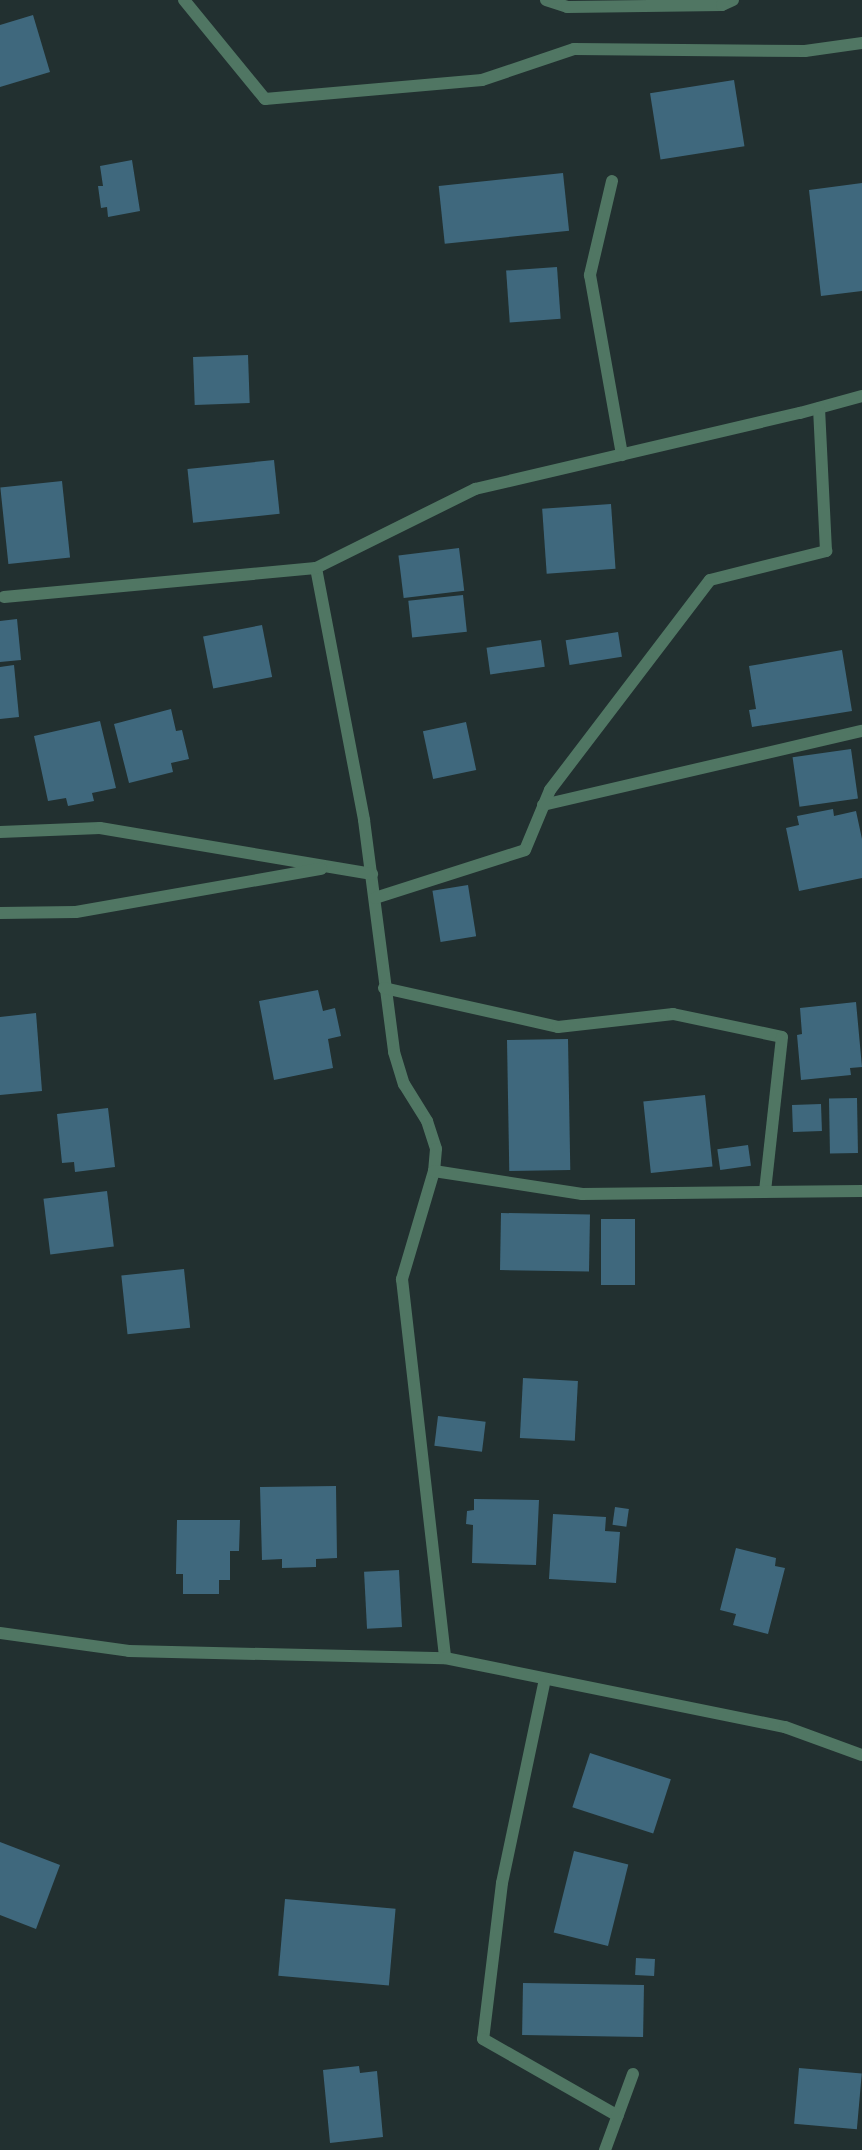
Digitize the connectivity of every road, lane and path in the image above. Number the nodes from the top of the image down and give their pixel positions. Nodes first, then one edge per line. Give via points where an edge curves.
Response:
1 (184, 0) edge
2 (546, 0) edge
3 (733, 0) edge
4 (862, 43) edge
5 (612, 181) dead end
6 (862, 396) edge
7 (819, 408) junction
8 (622, 455) junction
9 (316, 568) junction
10 (4, 597) dead end
11 (862, 731) edge
12 (543, 805) junction
13 (0, 832) edge
14 (331, 867) junction
15 (372, 874) junction
16 (375, 898) junction
17 (0, 913) edge
18 (384, 988) junction
19 (434, 1171) junction
20 (862, 1191) edge
21 (765, 1192) junction
22 (0, 1633) edge
23 (445, 1658) junction
24 (545, 1679) junction
25 (862, 1755) edge
26 (634, 2074) dead end
27 (618, 2116) junction
28 (605, 2150) edge

1 - 4 street via 265,99 482,80 574,49 805,51
2 - 3 street via 566,7 722,5
5 - 8 street via 590,275
6 - 7 street
7 - 8 street
7 - 12 street via 826,551 710,580 550,790
8 - 9 street via 475,489
9 - 10 street
9 - 15 street
11 - 12 street
12 - 16 street via 525,850
13 - 14 street via 100,828
14 - 15 street
14 - 17 street via 76,912
15 - 16 street
16 - 18 street
18 - 19 street via 396,1060 404,1084 427,1121 436,1149
18 - 21 street via 558,1027 673,1014 782,1037
19 - 21 street via 582,1194
19 - 23 street via 402,1279
20 - 21 street
22 - 23 street via 129,1651
23 - 24 street
24 - 25 street via 785,1727
24 - 27 street via 502,1883 483,2039
26 - 27 street
27 - 28 street

